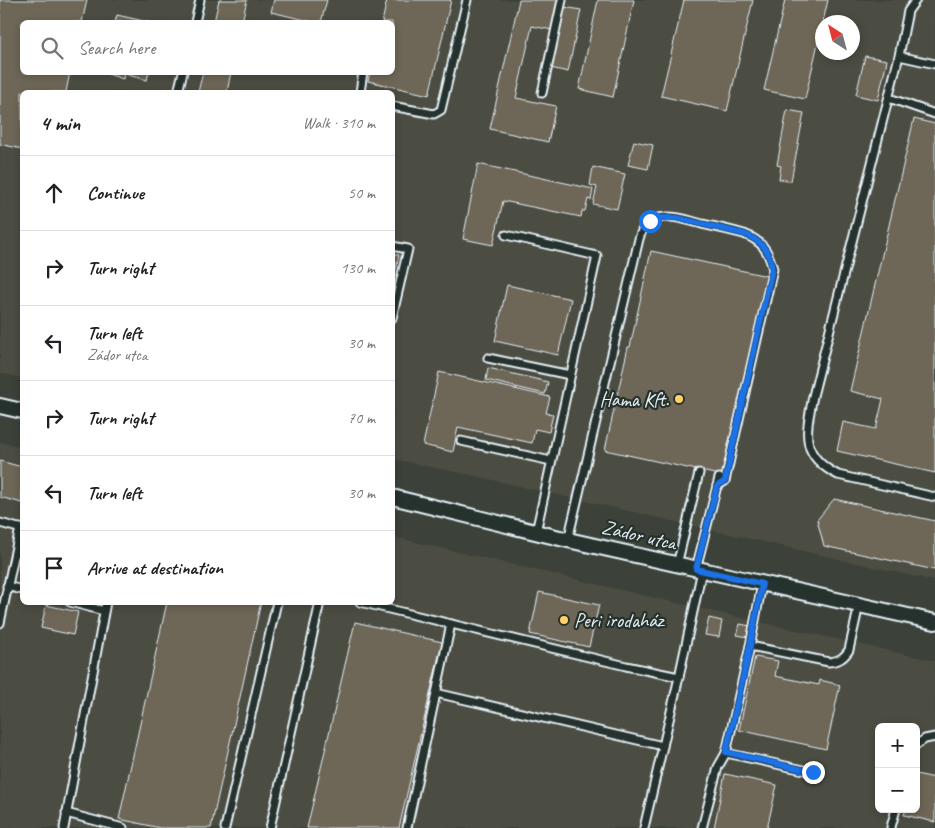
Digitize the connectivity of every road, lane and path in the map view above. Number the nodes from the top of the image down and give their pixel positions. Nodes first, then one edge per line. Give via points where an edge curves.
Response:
1 (200, 0) edge
2 (467, 0) edge
3 (562, 0) edge
4 (916, 0) edge
5 (195, 20) edge
6 (899, 56) junction
7 (935, 64) edge
8 (182, 75) edge
9 (362, 75) edge
10 (178, 90) edge
11 (360, 90) edge
12 (542, 93) dead end
13 (889, 98) junction
14 (395, 107) edge
15 (935, 114) edge
16 (506, 235) dead end
17 (395, 247) edge
18 (395, 305) edge
19 (488, 358) dead end
20 (570, 375) junction
21 (0, 406) edge
22 (20, 411) edge
23 (462, 441) dead end
24 (551, 461) junction
25 (699, 473) dead end
26 (935, 497) edge
27 (395, 498) edge
28 (0, 523) edge
29 (20, 528) edge
30 (20, 532) edge
31 (536, 532) junction
32 (568, 540) junction
33 (677, 565) junction
34 (699, 569) junction
35 (762, 584) junction
36 (7, 586) junction
37 (20, 589) edge
38 (81, 605) edge
39 (105, 605) edge
40 (276, 605) edge
41 (319, 605) edge
42 (373, 605) edge
43 (859, 605) junction
44 (104, 611) junction
45 (935, 622) edge
46 (0, 623) edge
47 (452, 624) junction
48 (750, 646) junction
49 (679, 677) junction
50 (436, 694) junction
51 (935, 737) edge
52 (920, 742) edge
53 (663, 746) junction
54 (726, 752) junction
55 (813, 772) dead end
56 (66, 813) junction
57 (895, 813) edge
58 (891, 827) edge
59 (64, 828) edge
60 (123, 828) edge
61 (225, 828) edge
62 (270, 828) edge
63 (407, 828) edge
64 (644, 828) edge
65 (702, 828) edge

1 - 5 lane
2 - 14 lane via 441,110 434,114
3 - 12 lane
4 - 6 lane via 908,11
6 - 7 lane
6 - 13 lane
8 - 10 lane
9 - 11 lane
13 - 15 lane
13 - 26 lane via 806,429 812,453 828,470
16 - 20 lane via 597,256
17 - 18 lane via 408,249
19 - 20 lane
20 - 24 lane
21 - 22 street
23 - 24 lane
24 - 31 lane
25 - 33 lane
27 - 31 street, Zádor utca
28 - 29 lane
30 - 36 lane
31 - 32 street, Zádor utca
32 - 33 street, Zádor utca
32 - 34 lane via 641,232 650,221 677,218 754,237 770,257 772,269 725,481 718,482
33 - 34 street, Zádor utca
34 - 35 street, Zádor utca
34 - 49 lane
35 - 43 street, Zádor utca
35 - 48 lane
36 - 37 lane
36 - 46 lane
38 - 44 lane
39 - 44 lane
40 - 61 lane
41 - 62 lane
42 - 47 lane
43 - 45 street, Zádor utca
43 - 48 lane via 849,650 836,661
44 - 56 lane
47 - 49 lane
47 - 50 lane
48 - 54 lane
49 - 53 lane
50 - 53 lane
50 - 63 lane
51 - 52 lane
53 - 64 lane
54 - 55 lane
54 - 65 lane via 718,767
56 - 59 lane
56 - 60 lane
57 - 58 lane

